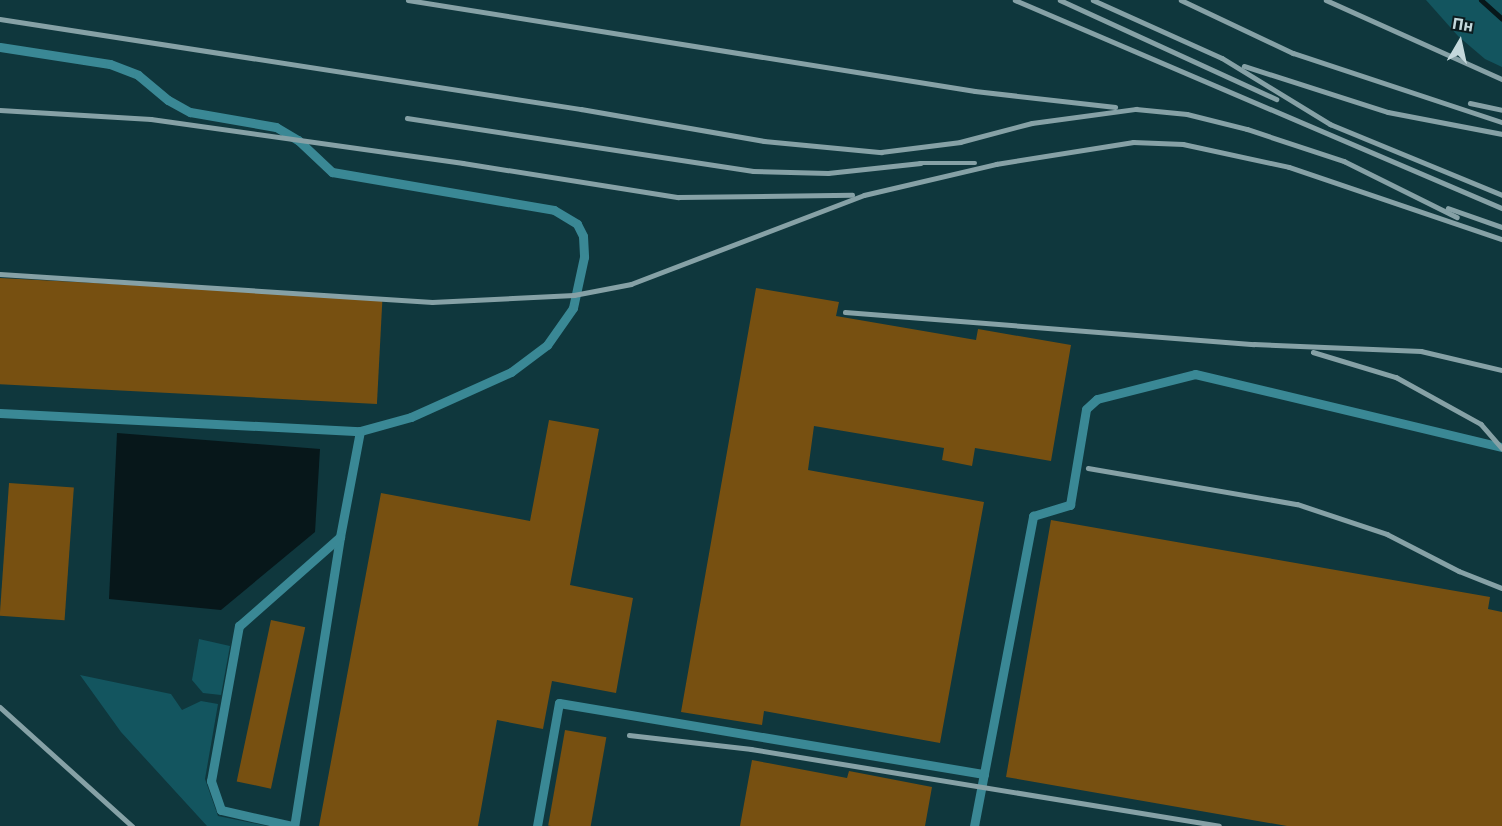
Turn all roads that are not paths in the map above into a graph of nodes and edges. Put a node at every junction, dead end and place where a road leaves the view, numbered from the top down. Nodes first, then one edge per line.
1 (0, 47) edge
2 (0, 413) edge
3 (360, 431) junction
4 (1502, 447) edge
5 (340, 537) junction
6 (984, 774) junction
7 (293, 826) edge
8 (537, 826) edge
9 (974, 826) edge

1 - 3 lane
2 - 3 lane
3 - 5 lane
4 - 6 lane
5 - 7 lane
5 - 7 lane
6 - 8 lane
6 - 9 lane

